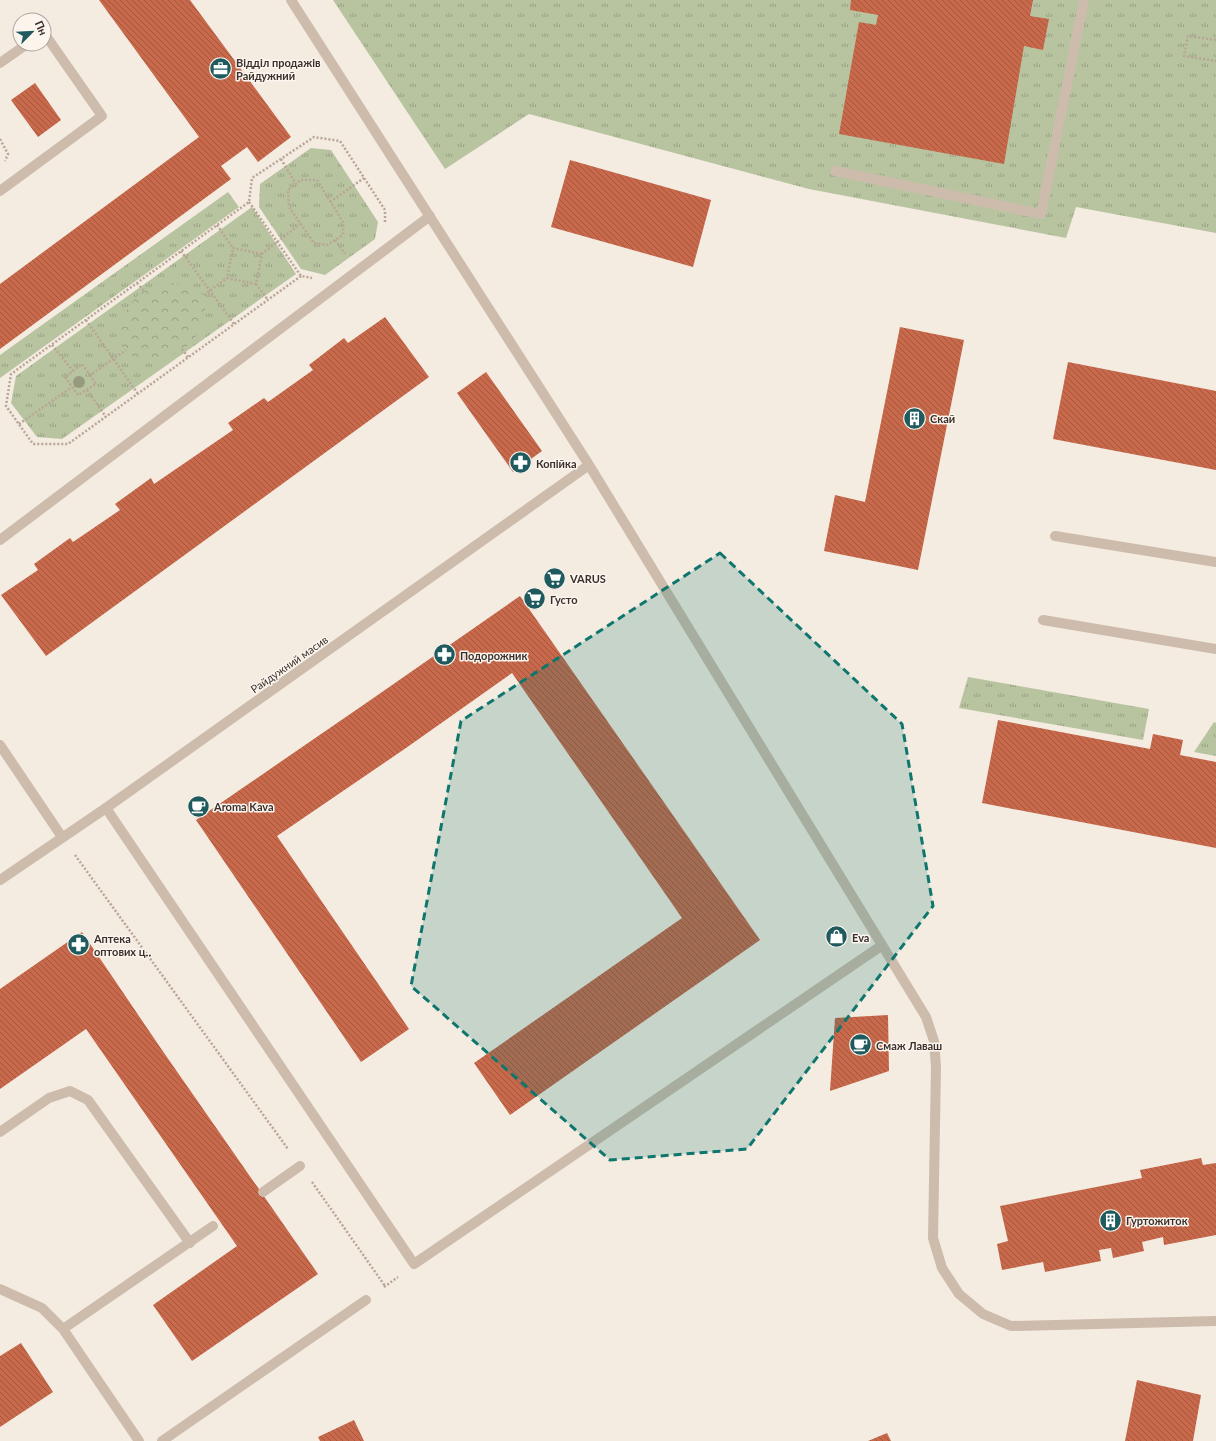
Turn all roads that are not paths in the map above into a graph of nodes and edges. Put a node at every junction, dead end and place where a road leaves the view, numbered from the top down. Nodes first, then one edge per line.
1 (291, 0) edge
2 (1084, 0) edge
3 (52, 44) edge
4 (16, 52) edge
5 (0, 63) edge
6 (835, 171) dead end
7 (0, 191) edge
8 (430, 216) junction
9 (590, 465) junction
10 (1054, 536) dead end
11 (0, 540) edge
12 (1216, 562) edge
13 (1043, 620) dead end
14 (1216, 649) edge
15 (0, 745) edge
16 (106, 808) junction
17 (62, 837) junction
18 (0, 880) edge
19 (881, 946) junction
20 (0, 1132) edge
21 (300, 1166) road end
22 (263, 1192) dead end
23 (213, 1226) dead end
24 (190, 1243) junction
25 (0, 1290) edge
26 (366, 1300) road end
27 (1216, 1320) edge
28 (63, 1329) junction
29 (138, 1441) edge
30 (162, 1441) edge

1 - 8 street
2 - 6 street
3 - 7 street
4 - 5 street
8 - 9 street
8 - 11 street
9 - 16 street, Райдужний масив
9 - 19 street
10 - 12 street
13 - 14 street
15 - 17 street
16 - 17 street, Райдужний масив
16 - 19 street
17 - 18 street, Райдужний масив
19 - 27 street
20 - 24 street
21 - 22 street
23 - 24 street
24 - 28 street
25 - 28 street
26 - 30 street
28 - 29 street

